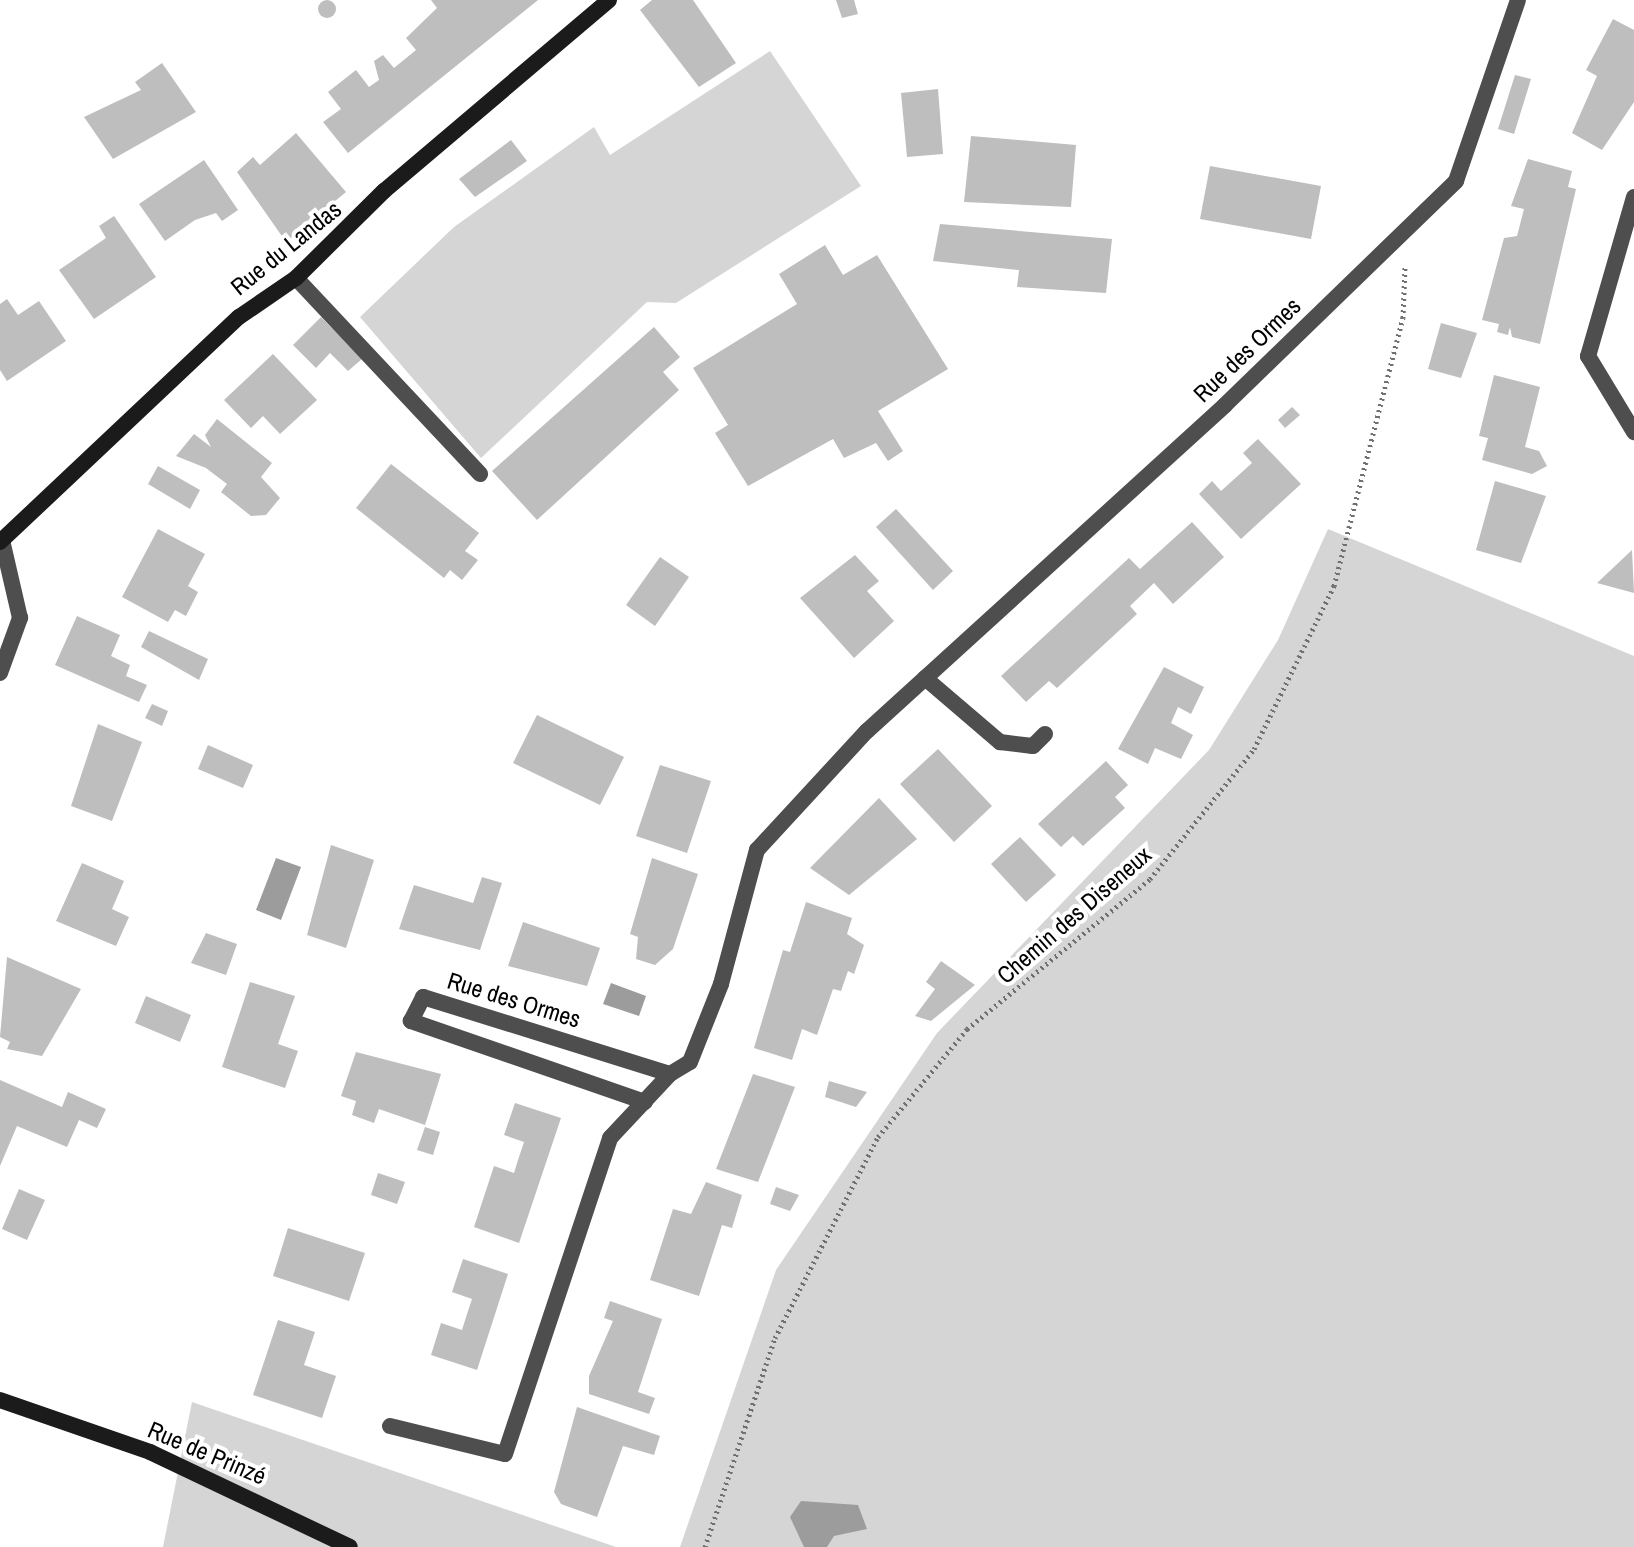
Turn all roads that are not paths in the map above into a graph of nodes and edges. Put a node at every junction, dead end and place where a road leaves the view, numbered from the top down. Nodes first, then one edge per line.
1 (609, 0) edge
2 (1518, 0) edge
3 (1634, 197) edge
4 (296, 278) junction
5 (1634, 432) edge
6 (480, 474) dead end
7 (1, 541) edge
8 (0, 673) edge
9 (925, 678) junction
10 (1045, 734) dead end
11 (670, 1074) junction
12 (645, 1102) junction
13 (0, 1400) edge
14 (0, 1410) edge
15 (39, 1417) junction
16 (390, 1426) dead end
17 (350, 1547) edge

1 - 4 street, Rue du Landas
2 - 9 street, Rue des Ormes
3 - 5 street
4 - 6 street
4 - 7 street, Rue du Landas
7 - 8 street
9 - 10 street
9 - 11 street, Rue des Ormes
11 - 12 street, Rue des Ormes
11 - 12 street, Rue des Ormes
12 - 16 street, Rue des Ormes
13 - 15 street, Rue de Prinzé
14 - 15 street, Rue de Prinzé
15 - 17 street, Rue de Prinzé

